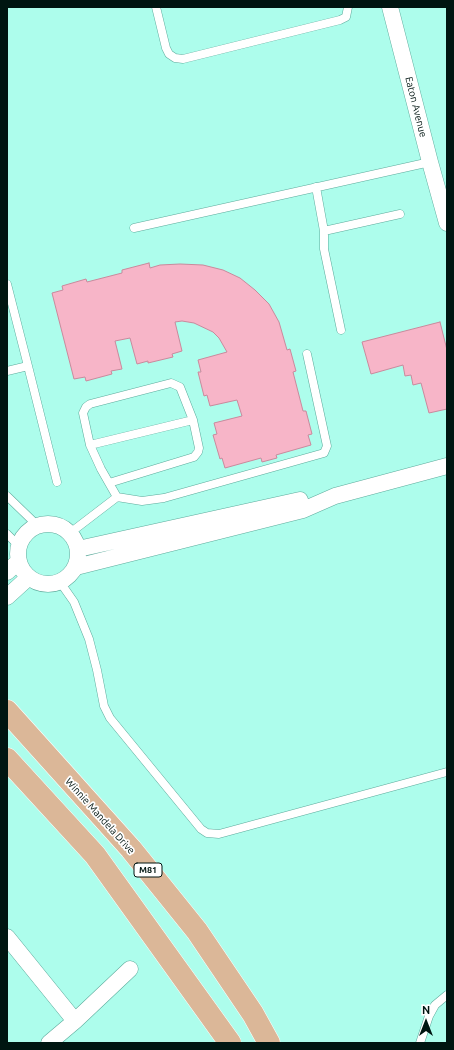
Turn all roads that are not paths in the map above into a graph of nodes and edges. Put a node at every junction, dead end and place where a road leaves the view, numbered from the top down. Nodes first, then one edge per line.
1 (156, 7) edge
2 (348, 7) edge
3 (390, 7) edge
4 (430, 162) junction
5 (316, 187) junction
6 (442, 207) junction
7 (400, 214) dead end
8 (447, 223) edge
9 (134, 228) dead end
10 (324, 231) junction
11 (447, 234) edge
12 (7, 284) edge
13 (341, 330) dead end
14 (307, 354) dead end
15 (28, 366) junction
16 (7, 371) edge
17 (193, 420) junction
18 (90, 445) junction
19 (447, 466) edge
20 (57, 482) dead end
21 (109, 483) junction
22 (7, 496) edge
23 (335, 496) junction
24 (117, 497) junction
25 (38, 526) junction
26 (70, 533) junction
27 (7, 534) edge
28 (78, 549) junction
29 (19, 554) junction
30 (76, 567) junction
31 (7, 572) edge
32 (29, 577) junction
33 (60, 582) junction
34 (7, 597) edge
35 (7, 711) edge
36 (7, 759) edge
37 (447, 772) edge
38 (7, 937) edge
39 (130, 969) dead end
40 (447, 995) edge
41 (75, 1021) junction
42 (48, 1043) edge
43 (230, 1043) edge
44 (270, 1043) edge
45 (420, 1043) edge

1 - 2 lane
3 - 4 street, Eaton Avenue
4 - 5 lane
4 - 6 street, Eaton Avenue
5 - 9 lane
5 - 10 lane
6 - 8 street, Eaton Avenue
6 - 11 street, Eaton Avenue
7 - 10 lane
10 - 13 lane
12 - 15 lane
14 - 24 lane
15 - 16 lane
15 - 20 lane
17 - 18 lane
17 - 18 lane
17 - 21 lane
18 - 21 lane
19 - 23 street
21 - 24 lane
22 - 25 lane
23 - 28 street
23 - 30 street
24 - 26 lane
25 - 26 street
25 - 29 street
26 - 28 street
27 - 29 lane
28 - 30 street
29 - 31 street
29 - 32 street
30 - 33 street
32 - 33 street
32 - 34 street
33 - 37 lane
35 - 44 main road, Winnie Mandela Drive / M81
36 - 43 main road
38 - 41 street
39 - 41 street
40 - 45 lane
41 - 42 street

